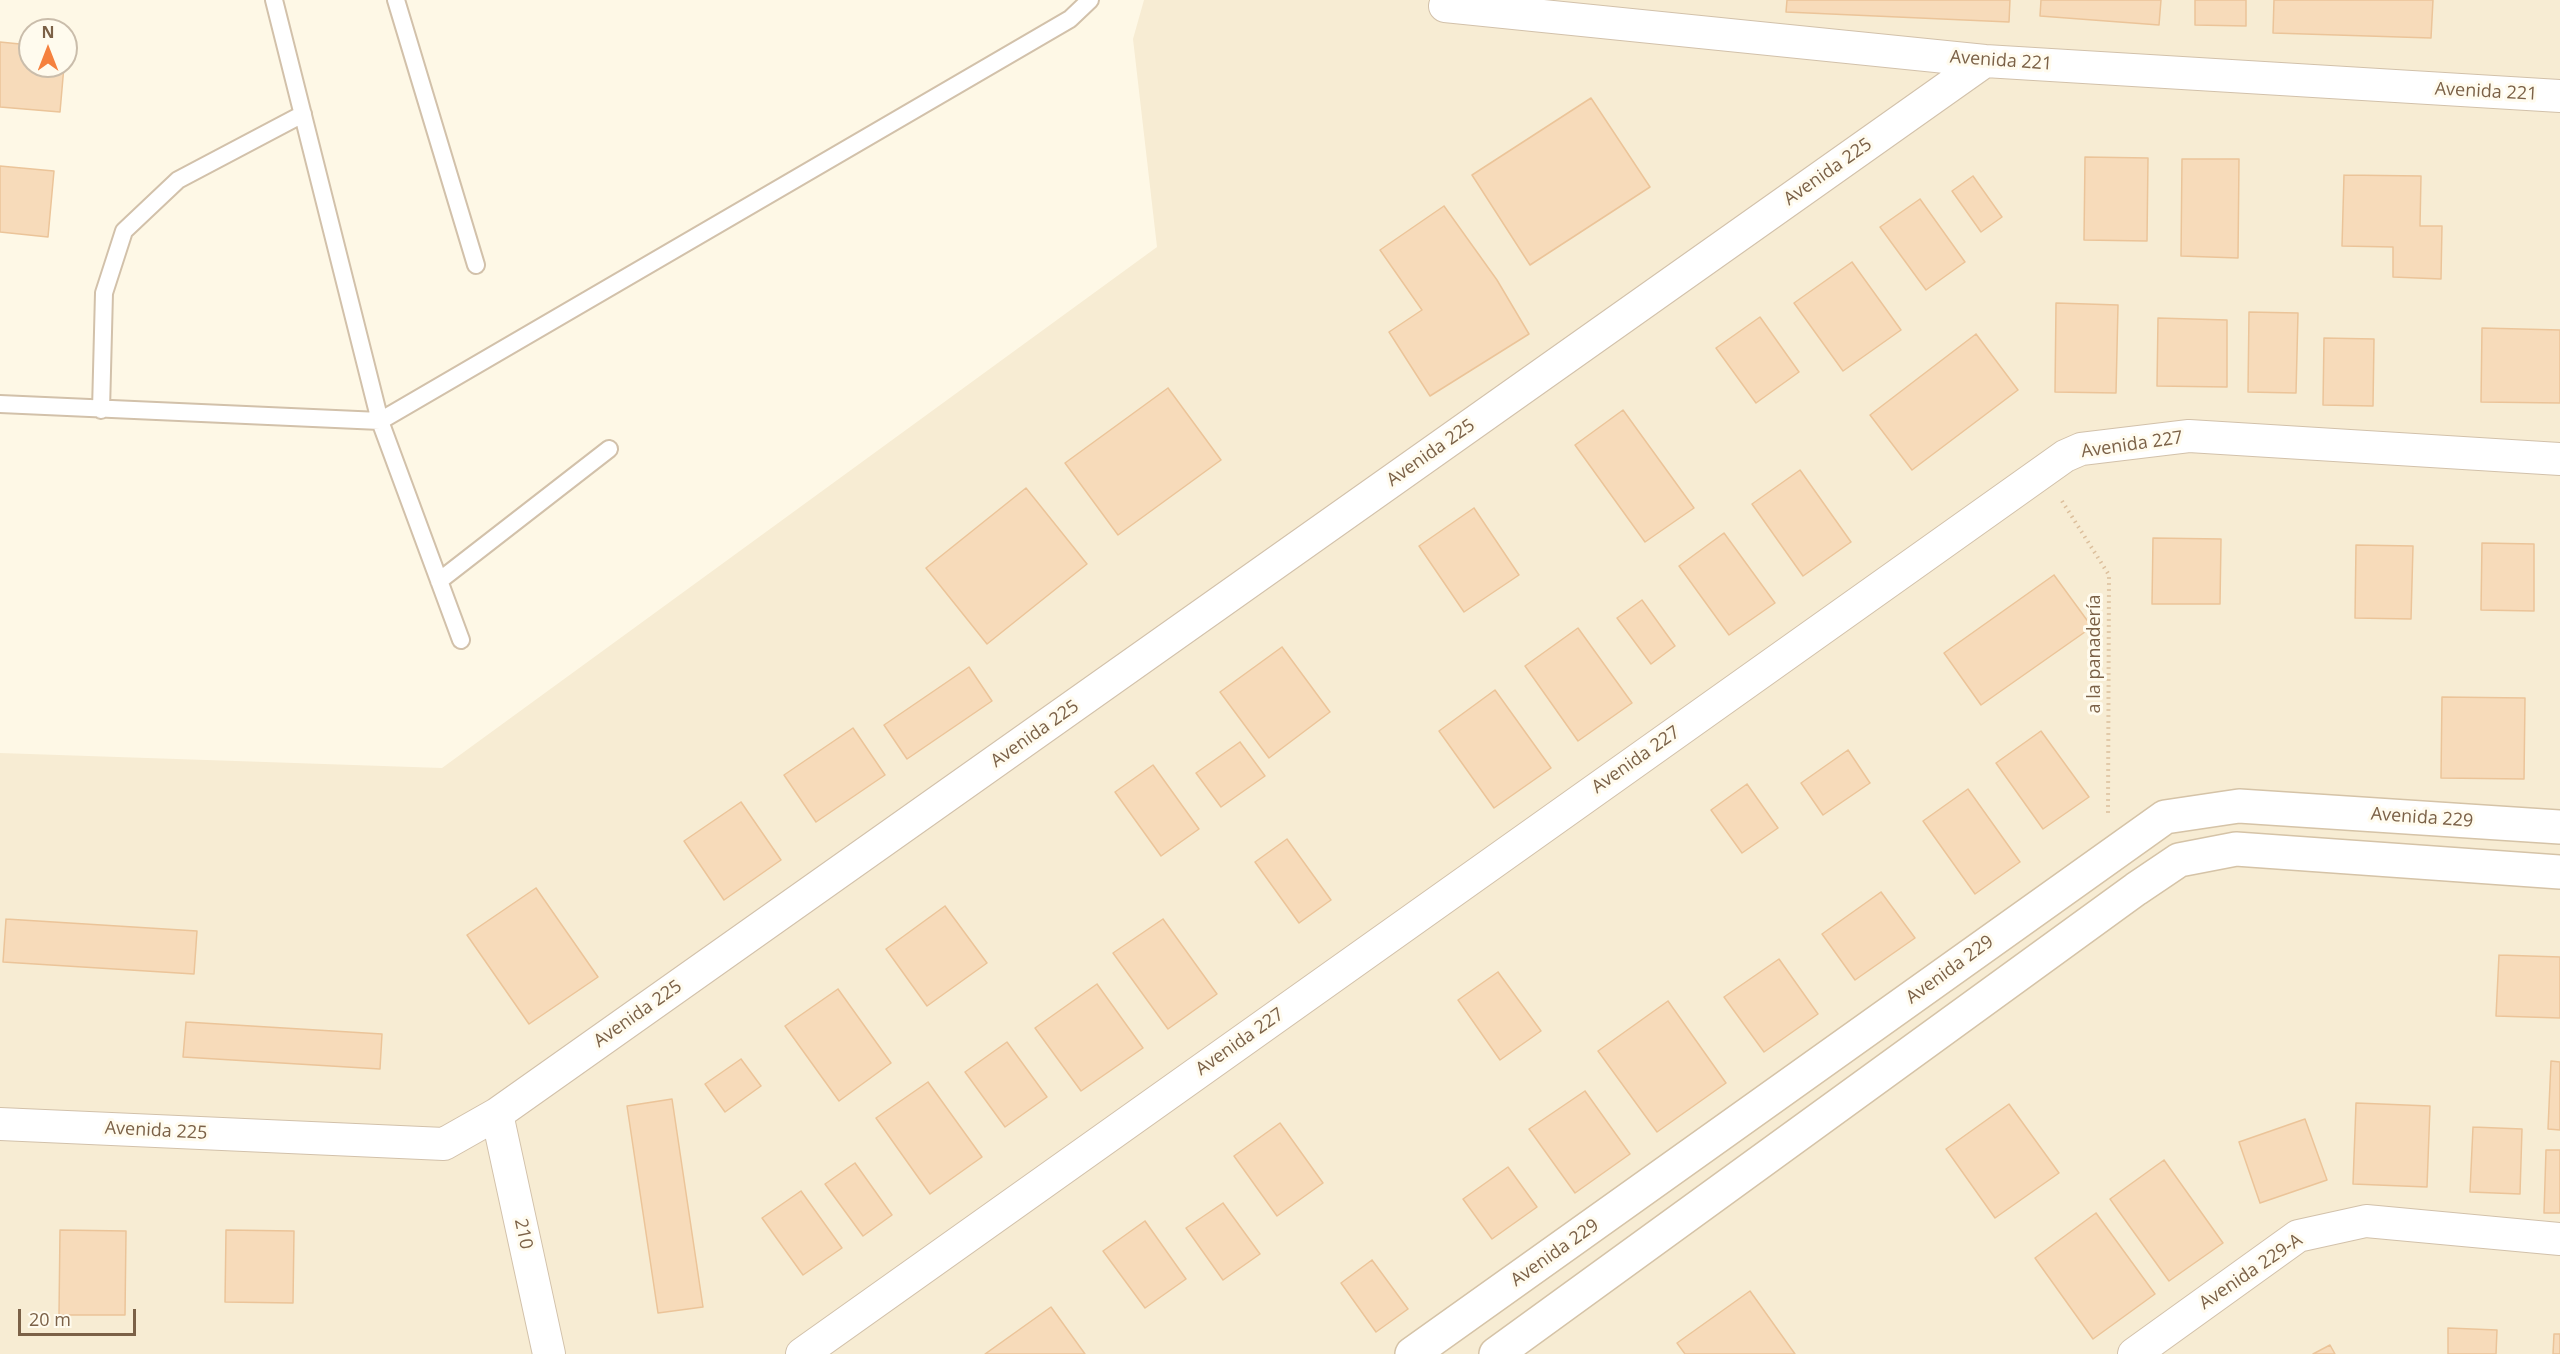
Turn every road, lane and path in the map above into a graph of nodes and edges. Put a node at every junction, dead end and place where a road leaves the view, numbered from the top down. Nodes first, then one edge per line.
1 (274, 0) edge
2 (396, 0) edge
3 (1090, 0) edge
4 (1444, 6) dead end
5 (1985, 61) junction
6 (2560, 96) edge
7 (303, 114) junction
8 (476, 266) dead end
9 (0, 404) edge
10 (101, 410) junction
11 (380, 421) junction
12 (609, 449) dead end
13 (2560, 459) edge
14 (2043, 471) junction
15 (439, 581) junction
16 (461, 640) dead end
17 (2560, 827) edge
18 (2108, 856) junction
19 (2560, 872) edge
20 (497, 1114) junction
21 (0, 1124) edge
22 (1706, 1145) junction
23 (1733, 1183) junction
24 (2560, 1239) edge
25 (549, 1354) edge
26 (802, 1354) edge
27 (1413, 1354) edge
28 (1496, 1354) edge
29 (2133, 1354) edge

1 - 7 lane
2 - 8 lane
3 - 11 lane
4 - 5 street, Avenida 221
5 - 6 street, Avenida 221
5 - 20 street, Avenida 225
7 - 10 lane
7 - 11 lane
9 - 10 lane
10 - 11 lane
11 - 15 lane
12 - 15 lane
13 - 14 street, Avenida 227
14 - 18 path, a la panadería
14 - 26 street, Avenida 227
15 - 16 lane
17 - 18 street, Avenida 229
18 - 22 street, Avenida 229
19 - 23 street
20 - 21 street, Avenida 225
20 - 25 street, 210
22 - 23 street
22 - 27 street, Avenida 229
23 - 28 street
24 - 29 street, Avenida 229-A

